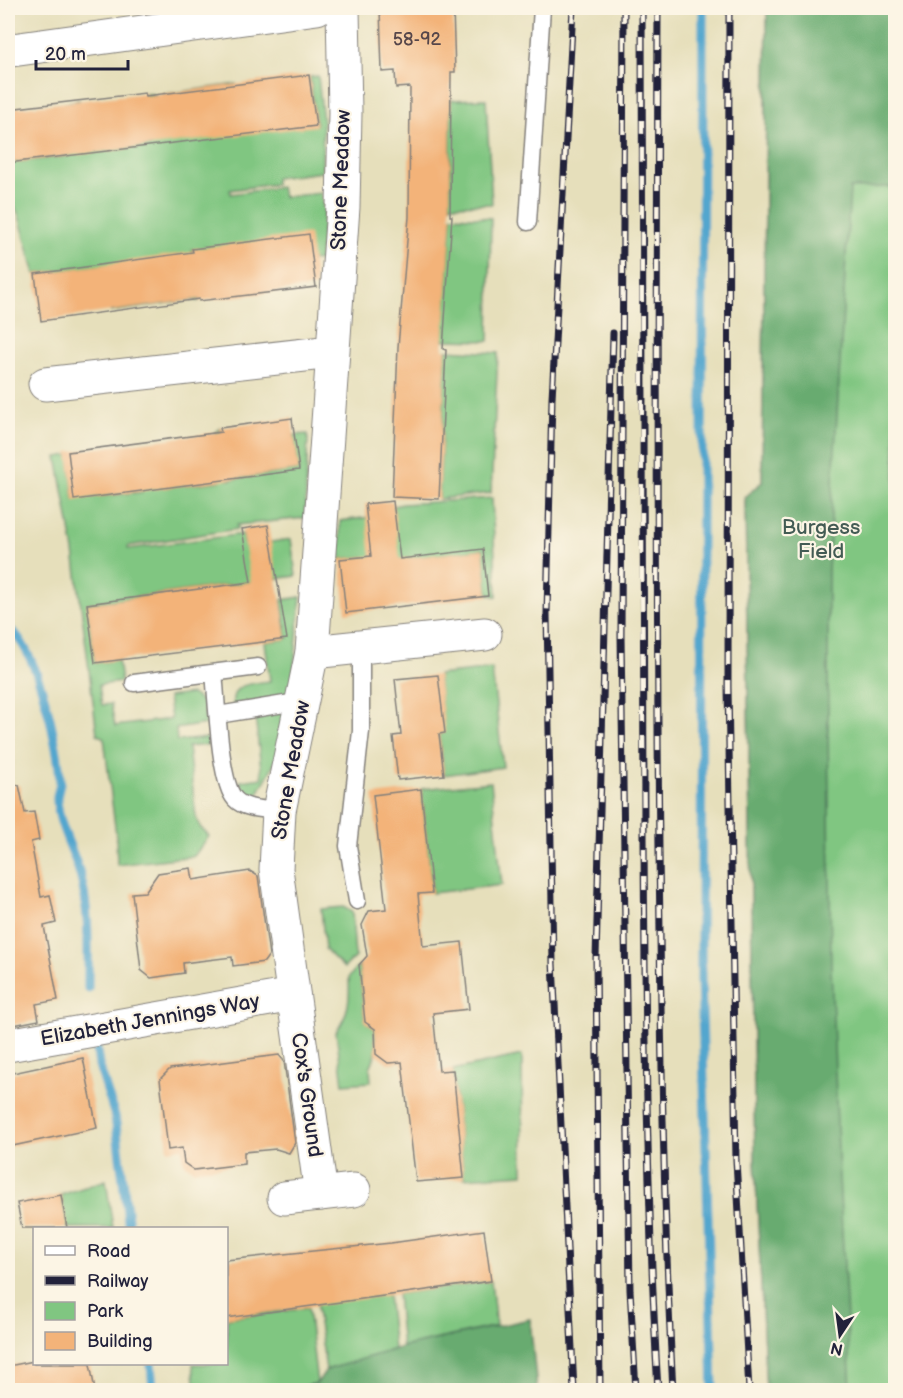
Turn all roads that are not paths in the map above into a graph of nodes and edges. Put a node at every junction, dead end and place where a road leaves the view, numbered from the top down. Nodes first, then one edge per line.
1 (317, 8) edge
2 (343, 8) edge
3 (542, 8) edge
4 (12, 50) dead end
5 (528, 222) dead end
6 (332, 352) junction
7 (45, 384) dead end
8 (485, 634) dead end
9 (361, 649) junction
10 (312, 652) junction
11 (258, 667) dead end
12 (214, 673) junction
13 (134, 683) dead end
14 (303, 701) junction
15 (218, 715) junction
16 (279, 811) junction
17 (357, 901) dead end
18 (293, 995) junction
19 (8, 1045) edge
20 (354, 1190) dead end
21 (321, 1194) junction
22 (284, 1198) dead end

1 - 4 street
2 - 6 street, Stone Meadow
3 - 5 lane
6 - 7 street
6 - 10 street, Stone Meadow
8 - 9 street
9 - 10 street
9 - 17 lane
10 - 14 street, Stone Meadow
11 - 12 lane
12 - 13 lane
12 - 15 lane
14 - 15 lane
14 - 16 street, Stone Meadow
15 - 16 lane
16 - 18 street, Stone Meadow
18 - 19 street, Elizabeth Jennings Way
18 - 21 street, Cox's Ground
20 - 21 street
21 - 22 street

